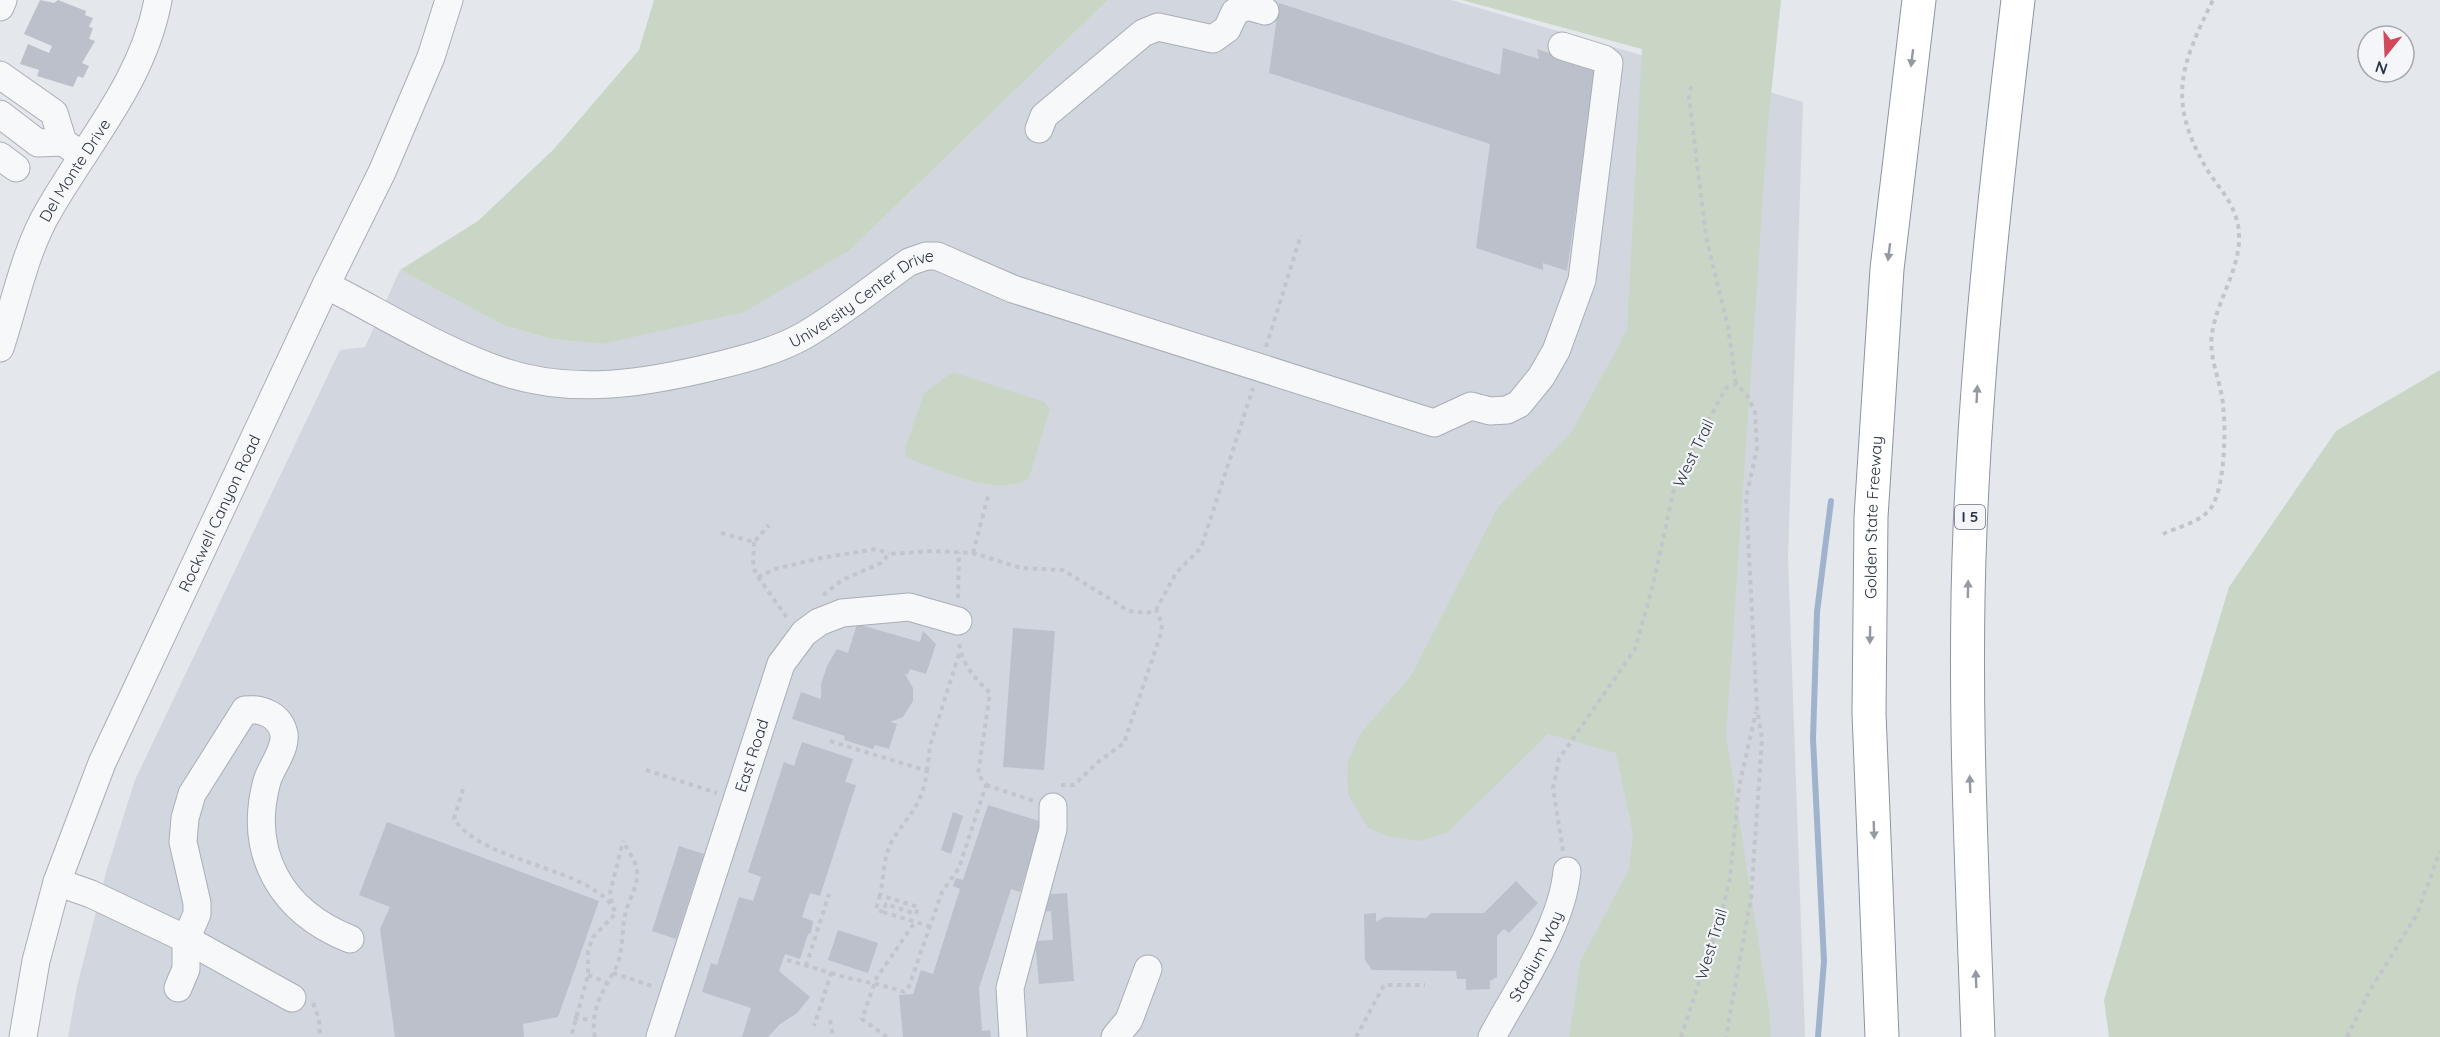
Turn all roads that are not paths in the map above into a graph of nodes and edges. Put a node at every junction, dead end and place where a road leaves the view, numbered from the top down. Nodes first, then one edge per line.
1 (3, 0) edge
2 (158, 0) edge
3 (449, 0) edge
4 (1919, 0) edge
5 (2018, 0) edge
6 (0, 7) edge
7 (1265, 11) dead end
8 (1562, 46) dead end
9 (0, 75) edge
10 (0, 114) edge
11 (1039, 129) dead end
12 (73, 149) junction
13 (326, 285) junction
14 (0, 348) edge
15 (958, 621) road end
16 (1053, 807) road end
17 (1567, 871) road end
18 (57, 882) junction
19 (186, 939) junction
20 (350, 939) dead end
21 (1148, 969) dead end
22 (178, 988) dead end
23 (301, 998) road end
24 (23, 1037) edge
25 (660, 1037) edge
26 (1013, 1037) edge
27 (1115, 1037) edge
28 (1491, 1037) edge
29 (1882, 1037) edge
30 (1978, 1037) edge

1 - 6 street
2 - 12 street, Del Monte Drive
3 - 13 street, Rockwell Canyon Road
4 -> 29 highway, Golden State Freeway
30 -> 5 highway, I 5
7 - 11 street
8 - 13 street, University Center Drive
9 - 12 street
10 - 12 street
12 - 14 street, Del Monte Drive
13 - 18 street, Rockwell Canyon Road
15 - 25 street, East Road
16 - 26 street
17 - 28 street, Stadium Way
18 - 19 street
18 - 24 street, Rockwell Canyon Road
19 - 20 street
19 - 22 street
19 - 23 street
21 - 27 street

